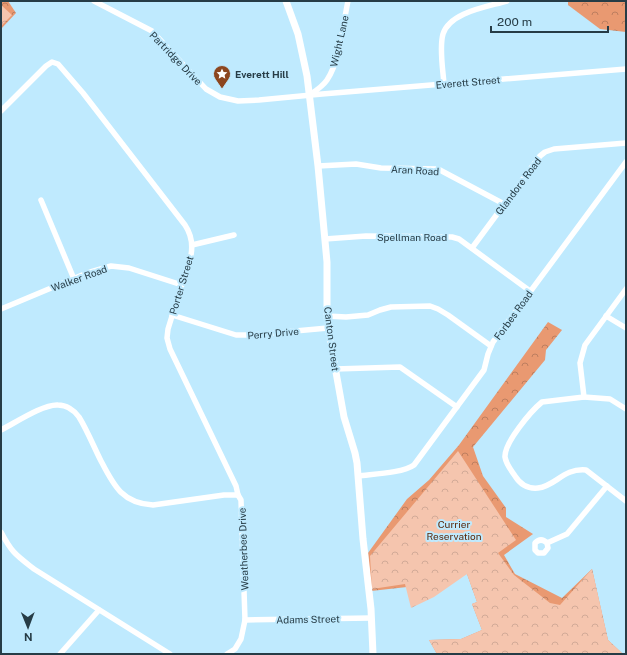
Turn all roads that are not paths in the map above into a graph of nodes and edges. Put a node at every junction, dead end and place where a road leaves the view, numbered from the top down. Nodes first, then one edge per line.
1 (94, 1) edge
2 (286, 1) edge
3 (348, 1) edge
4 (507, 1) edge
5 (626, 69) edge
6 (444, 84) junction
7 (309, 95) junction
8 (1, 111) edge
9 (626, 143) edge
10 (626, 162) edge
11 (318, 166) junction
12 (40, 200) dead end
13 (504, 204) junction
14 (234, 235) dead end
15 (325, 239) junction
16 (192, 245) junction
17 (472, 248) junction
18 (74, 279) junction
19 (182, 285) junction
20 (626, 289) edge
21 (530, 291) junction
22 (1, 308) edge
23 (172, 315) junction
24 (327, 316) junction
25 (606, 316) junction
26 (328, 328) junction
27 (626, 328) edge
28 (491, 346) junction
29 (335, 369) junction
30 (584, 397) junction
31 (458, 407) junction
32 (626, 409) edge
33 (1, 430) edge
34 (358, 476) junction
35 (607, 486) junction
36 (238, 495) junction
37 (626, 501) edge
38 (1, 532) edge
39 (547, 543) dead end
40 (99, 610) junction
41 (371, 618) junction
42 (245, 620) junction
43 (60, 654) edge
44 (170, 654) edge
45 (227, 654) edge
46 (373, 654) edge

1 - 7 street, Partridge Drive
2 - 7 main road, Canton Street
3 - 7 street, Wight Lane
4 - 6 street
5 - 6 street, Everett Street
6 - 7 street, Everett Street
7 - 11 main road, Canton Street
8 - 16 street, Porter Street
9 - 13 street, Glandore Road
10 - 21 street, Forbes Road
11 - 13 street, Aran Road
11 - 15 main road, Canton Street
12 - 18 street
13 - 17 street, Glandore Road
14 - 16 street
15 - 17 street, Spellman Road
15 - 24 main road, Canton Street
16 - 19 street, Porter Street
17 - 21 street, Spellman Road
18 - 19 street, Walker Road
18 - 22 street, Walker Road
19 - 23 street, Porter Street
20 - 25 street
21 - 28 street, Forbes Road
23 - 26 street, Perry Drive
23 - 36 street, Porter Street
24 - 26 main road, Canton Street
24 - 28 street
25 - 27 street
25 - 30 street
26 - 29 main road, Canton Street
28 - 31 street, Forbes Road
29 - 31 street
29 - 34 main road, Canton Street
30 - 32 street
30 - 35 street
31 - 34 street, Forbes Road
33 - 36 street, Weatherbee Drive
34 - 41 main road, Canton Street
35 - 37 street
35 - 39 street
36 - 42 street, Weatherbee Drive
38 - 40 street
40 - 43 street
40 - 44 street
41 - 42 street, Adams Street
41 - 46 main road, Canton Street
42 - 45 street, Weatherbee Drive

